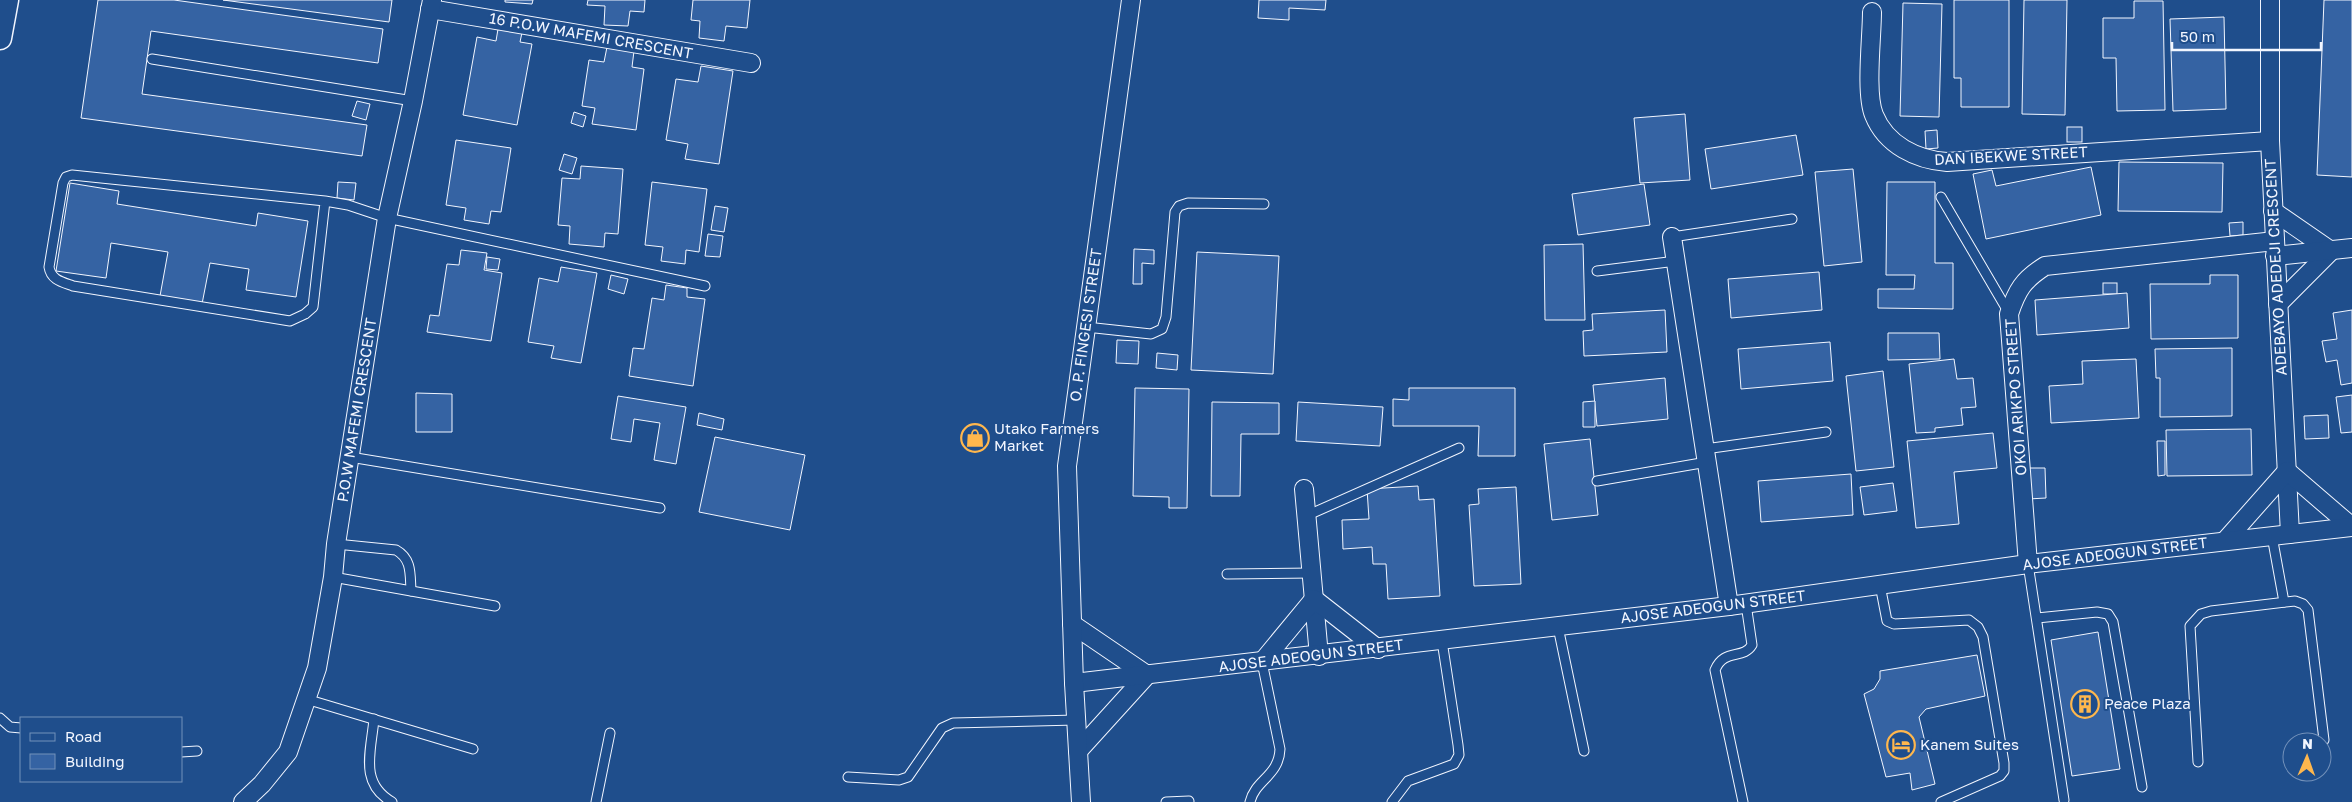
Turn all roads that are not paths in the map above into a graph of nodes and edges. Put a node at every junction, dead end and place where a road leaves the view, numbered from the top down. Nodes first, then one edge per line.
1 (7, 0) edge
2 (1131, 0) edge
3 (2270, 0) edge
4 (431, 4) edge
5 (1872, 12) dead end
6 (0, 38) edge
7 (152, 59) dead end
8 (751, 63) dead end
9 (413, 101) junction
10 (2270, 142) junction
11 (1941, 197) dead end
12 (325, 201) junction
13 (1264, 204) dead end
14 (2273, 211) junction
15 (387, 218) junction
16 (1792, 218) dead end
17 (1672, 238) joint
18 (2352, 248) edge
19 (2275, 249) junction
20 (2331, 250) junction
21 (1676, 261) junction
22 (1598, 272) dead end
23 (705, 286) dead end
24 (2278, 304) junction
25 (2009, 314) junction
26 (1086, 327) junction
27 (1826, 432) dead end
28 (1459, 448) dead end
29 (1706, 455) junction
30 (350, 457) junction
31 (2287, 471) junction
32 (1597, 481) dead end
33 (1304, 489) dead end
34 (660, 508) dead end
35 (1306, 516) junction
36 (2352, 527) edge
37 (2290, 534) junction
38 (2272, 536) junction
39 (2225, 541) junction
40 (336, 544) junction
41 (2028, 564) junction
42 (1312, 573) junction
43 (1227, 574) dead end
44 (333, 577) junction
45 (1880, 585) junction
46 (411, 591) junction
47 (1314, 599) junction
48 (2284, 602) junction
49 (1738, 605) junction
50 (495, 606) dead end
51 (2037, 618) junction
52 (1072, 624) junction
53 (1558, 627) junction
54 (1442, 641) junction
55 (1378, 649) junction
56 (1319, 656) junction
57 (1262, 662) junction
58 (1146, 675) junction
59 (1074, 683) junction
60 (306, 699) junction
61 (0, 718) edge
62 (374, 719) junction
63 (1076, 720) junction
64 (20, 728) edge
65 (2323, 732) edge
66 (610, 733) dead end
67 (474, 749) dead end
68 (197, 751) dead end
69 (1078, 751) junction
70 (1584, 751) dead end
71 (182, 752) edge
72 (2198, 762) dead end
73 (848, 776) dead end
74 (2142, 787) dead end
75 (2064, 800) dead end
76 (1189, 801) edge
77 (243, 802) edge
78 (392, 802) edge
79 (596, 802) edge
80 (1082, 802) edge
81 (1166, 802) edge
82 (1250, 802) edge
83 (1392, 802) edge
84 (1743, 802) edge
85 (1941, 802) edge

1 - 6 street
2 - 26 street, O. P. FINGESI STREET
3 - 10 street, ADEBAYO ADEDEJI CRESCENT
4 - 8 street, 16 P.O.W MAFEMI CRESCENT
4 - 9 street, P.O.W MAFEMI CRESCENT
5 - 10 street, DAN IBEKWE STREET
7 - 9 lane
9 - 15 street, P.O.W MAFEMI CRESCENT
10 - 14 street, ADEBAYO ADEDEJI CRESCENT
11 - 25 lane
12 - 12 lane
12 - 15 lane
13 - 26 lane
14 - 19 street, ADEBAYO ADEDEJI CRESCENT
14 - 20 street
15 - 23 lane
15 - 30 street, P.O.W MAFEMI CRESCENT
16 - 17 lane
17 - 21 street
18 - 20 street, OKOI ARIKPO STREET
19 - 20 street, OKOI ARIKPO STREET
19 - 24 street, ADEBAYO ADEDEJI CRESCENT
19 - 25 street, OKOI ARIKPO STREET
20 - 24 street
21 - 22 lane
21 - 29 street
24 - 31 street, ADEBAYO ADEDEJI CRESCENT
25 - 41 street, OKOI ARIKPO STREET
26 - 52 street, O. P. FINGESI STREET
27 - 29 lane
28 - 35 lane
29 - 32 lane
29 - 49 street
30 - 34 lane
30 - 40 street, P.O.W MAFEMI CRESCENT
31 - 36 street
31 - 37 street, ADEBAYO ADEDEJI CRESCENT
31 - 39 street
33 - 35 street
35 - 42 street
36 - 37 street, AJOSE ADEOGUN STREET
37 - 38 street, AJOSE ADEOGUN STREET
38 - 39 street, AJOSE ADEOGUN STREET
38 - 48 lane
39 - 41 street, AJOSE ADEOGUN STREET
40 - 44 street, P.O.W MAFEMI CRESCENT
40 - 46 lane
41 - 45 street, AJOSE ADEOGUN STREET
41 - 51 lane
42 - 43 lane
42 - 47 street
44 - 46 lane
44 - 60 street, P.O.W MAFEMI CRESCENT
45 - 49 street, AJOSE ADEOGUN STREET
45 - 85 lane
46 - 50 lane
47 - 55 street
47 - 56 street
47 - 57 street
48 - 65 lane
48 - 72 lane
49 - 53 street, AJOSE ADEOGUN STREET
49 - 84 lane
51 - 74 lane
51 - 75 lane
52 - 58 street
52 - 59 street, O. P. FINGESI STREET
53 - 54 street, AJOSE ADEOGUN STREET
53 - 70 lane
54 - 55 street, AJOSE ADEOGUN STREET
54 - 83 lane
55 - 56 street, AJOSE ADEOGUN STREET
56 - 57 street, AJOSE ADEOGUN STREET
57 - 58 street, AJOSE ADEOGUN STREET
57 - 82 lane
58 - 59 street, AJOSE ADEOGUN STREET
58 - 69 street
59 - 63 street, O. P. FINGESI STREET
60 - 62 lane
60 - 77 street, P.O.W MAFEMI CRESCENT
61 - 64 lane
62 - 67 lane
62 - 78 lane
63 - 69 street, O. P. FINGESI STREET
63 - 73 lane
66 - 79 lane
68 - 71 lane
69 - 80 street, O. P. FINGESI STREET
76 - 81 lane

